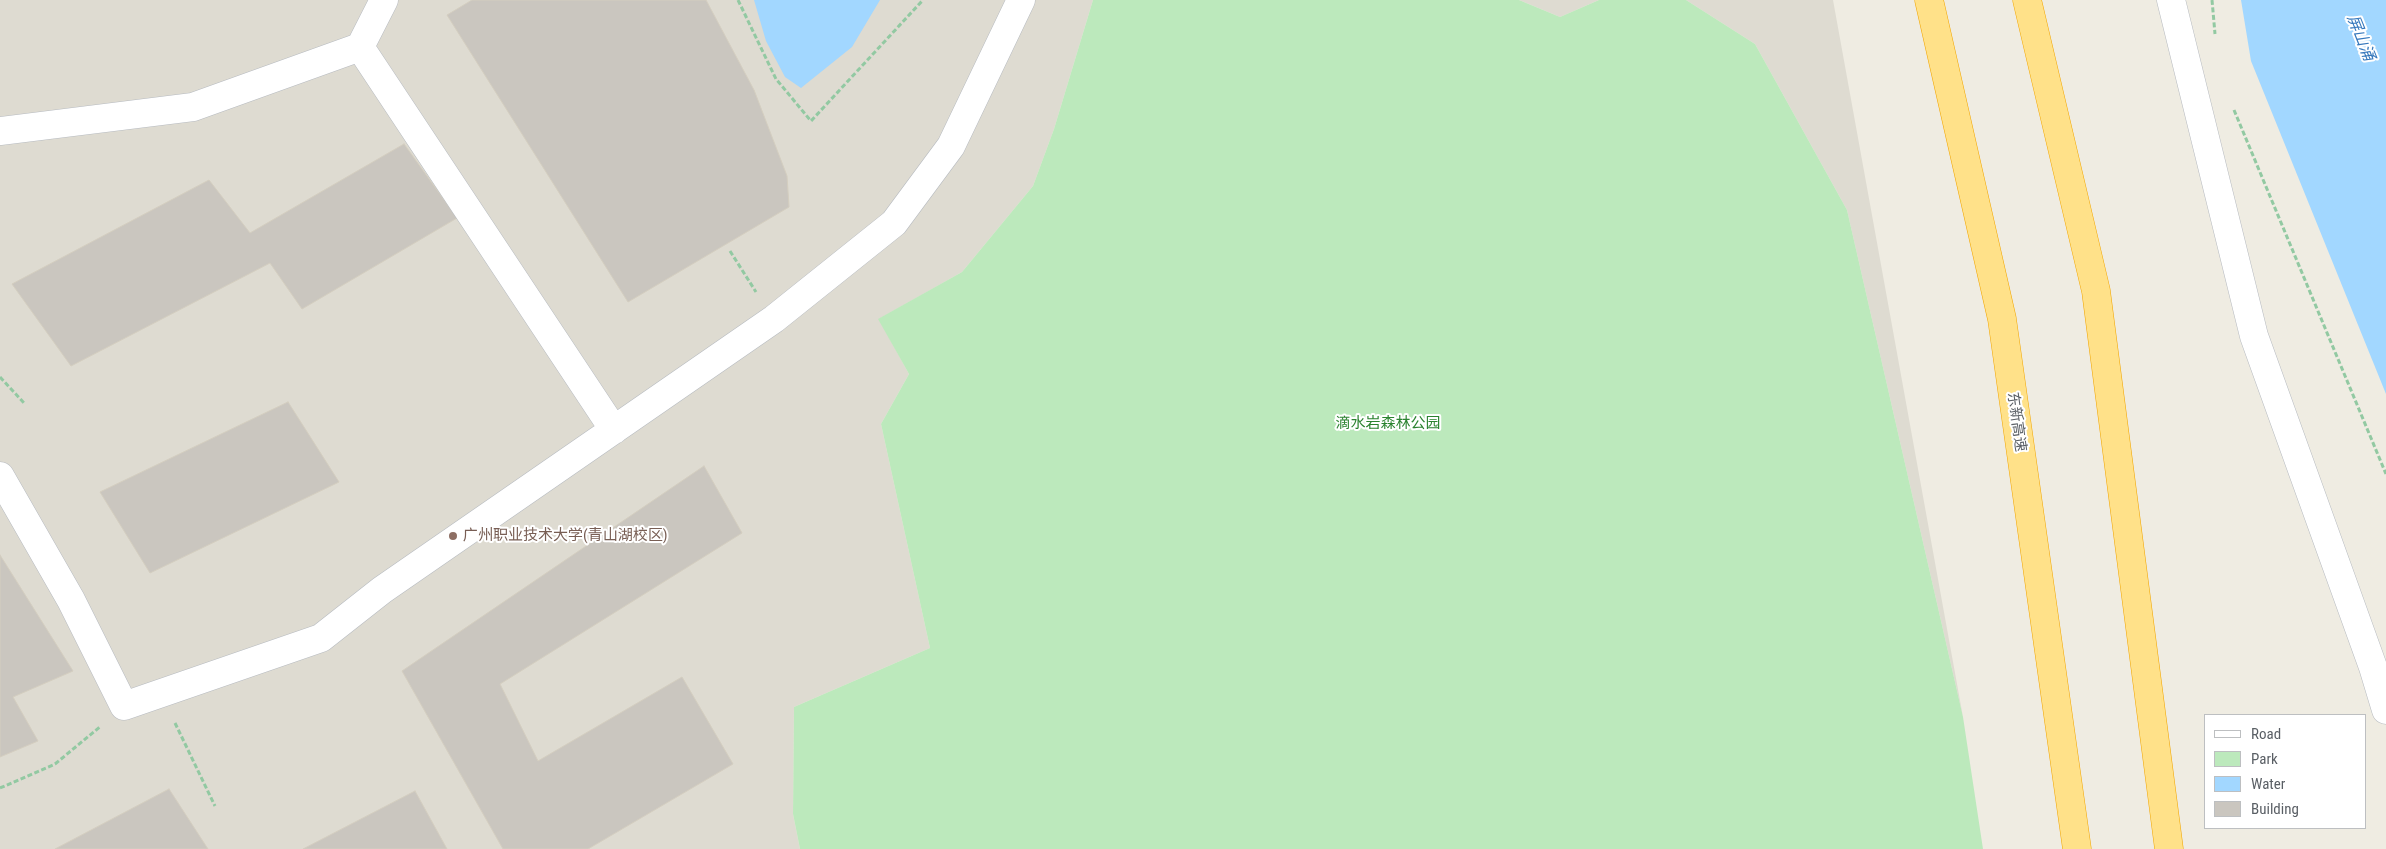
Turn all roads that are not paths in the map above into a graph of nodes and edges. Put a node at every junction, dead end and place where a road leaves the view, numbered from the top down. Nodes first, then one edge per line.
1 (384, 0) edge
2 (1021, 0) edge
3 (1929, 0) edge
4 (2027, 0) edge
5 (2171, 0) edge
6 (360, 47) junction
7 (0, 131) edge
8 (614, 430) junction
9 (0, 476) edge
10 (2386, 710) edge
11 (2077, 849) edge
12 (2169, 849) edge

1 - 6 street
2 - 8 street
3 - 11 highway, 东新高速
4 - 12 highway
5 - 10 street
6 - 7 street
6 - 8 street
8 - 9 street

